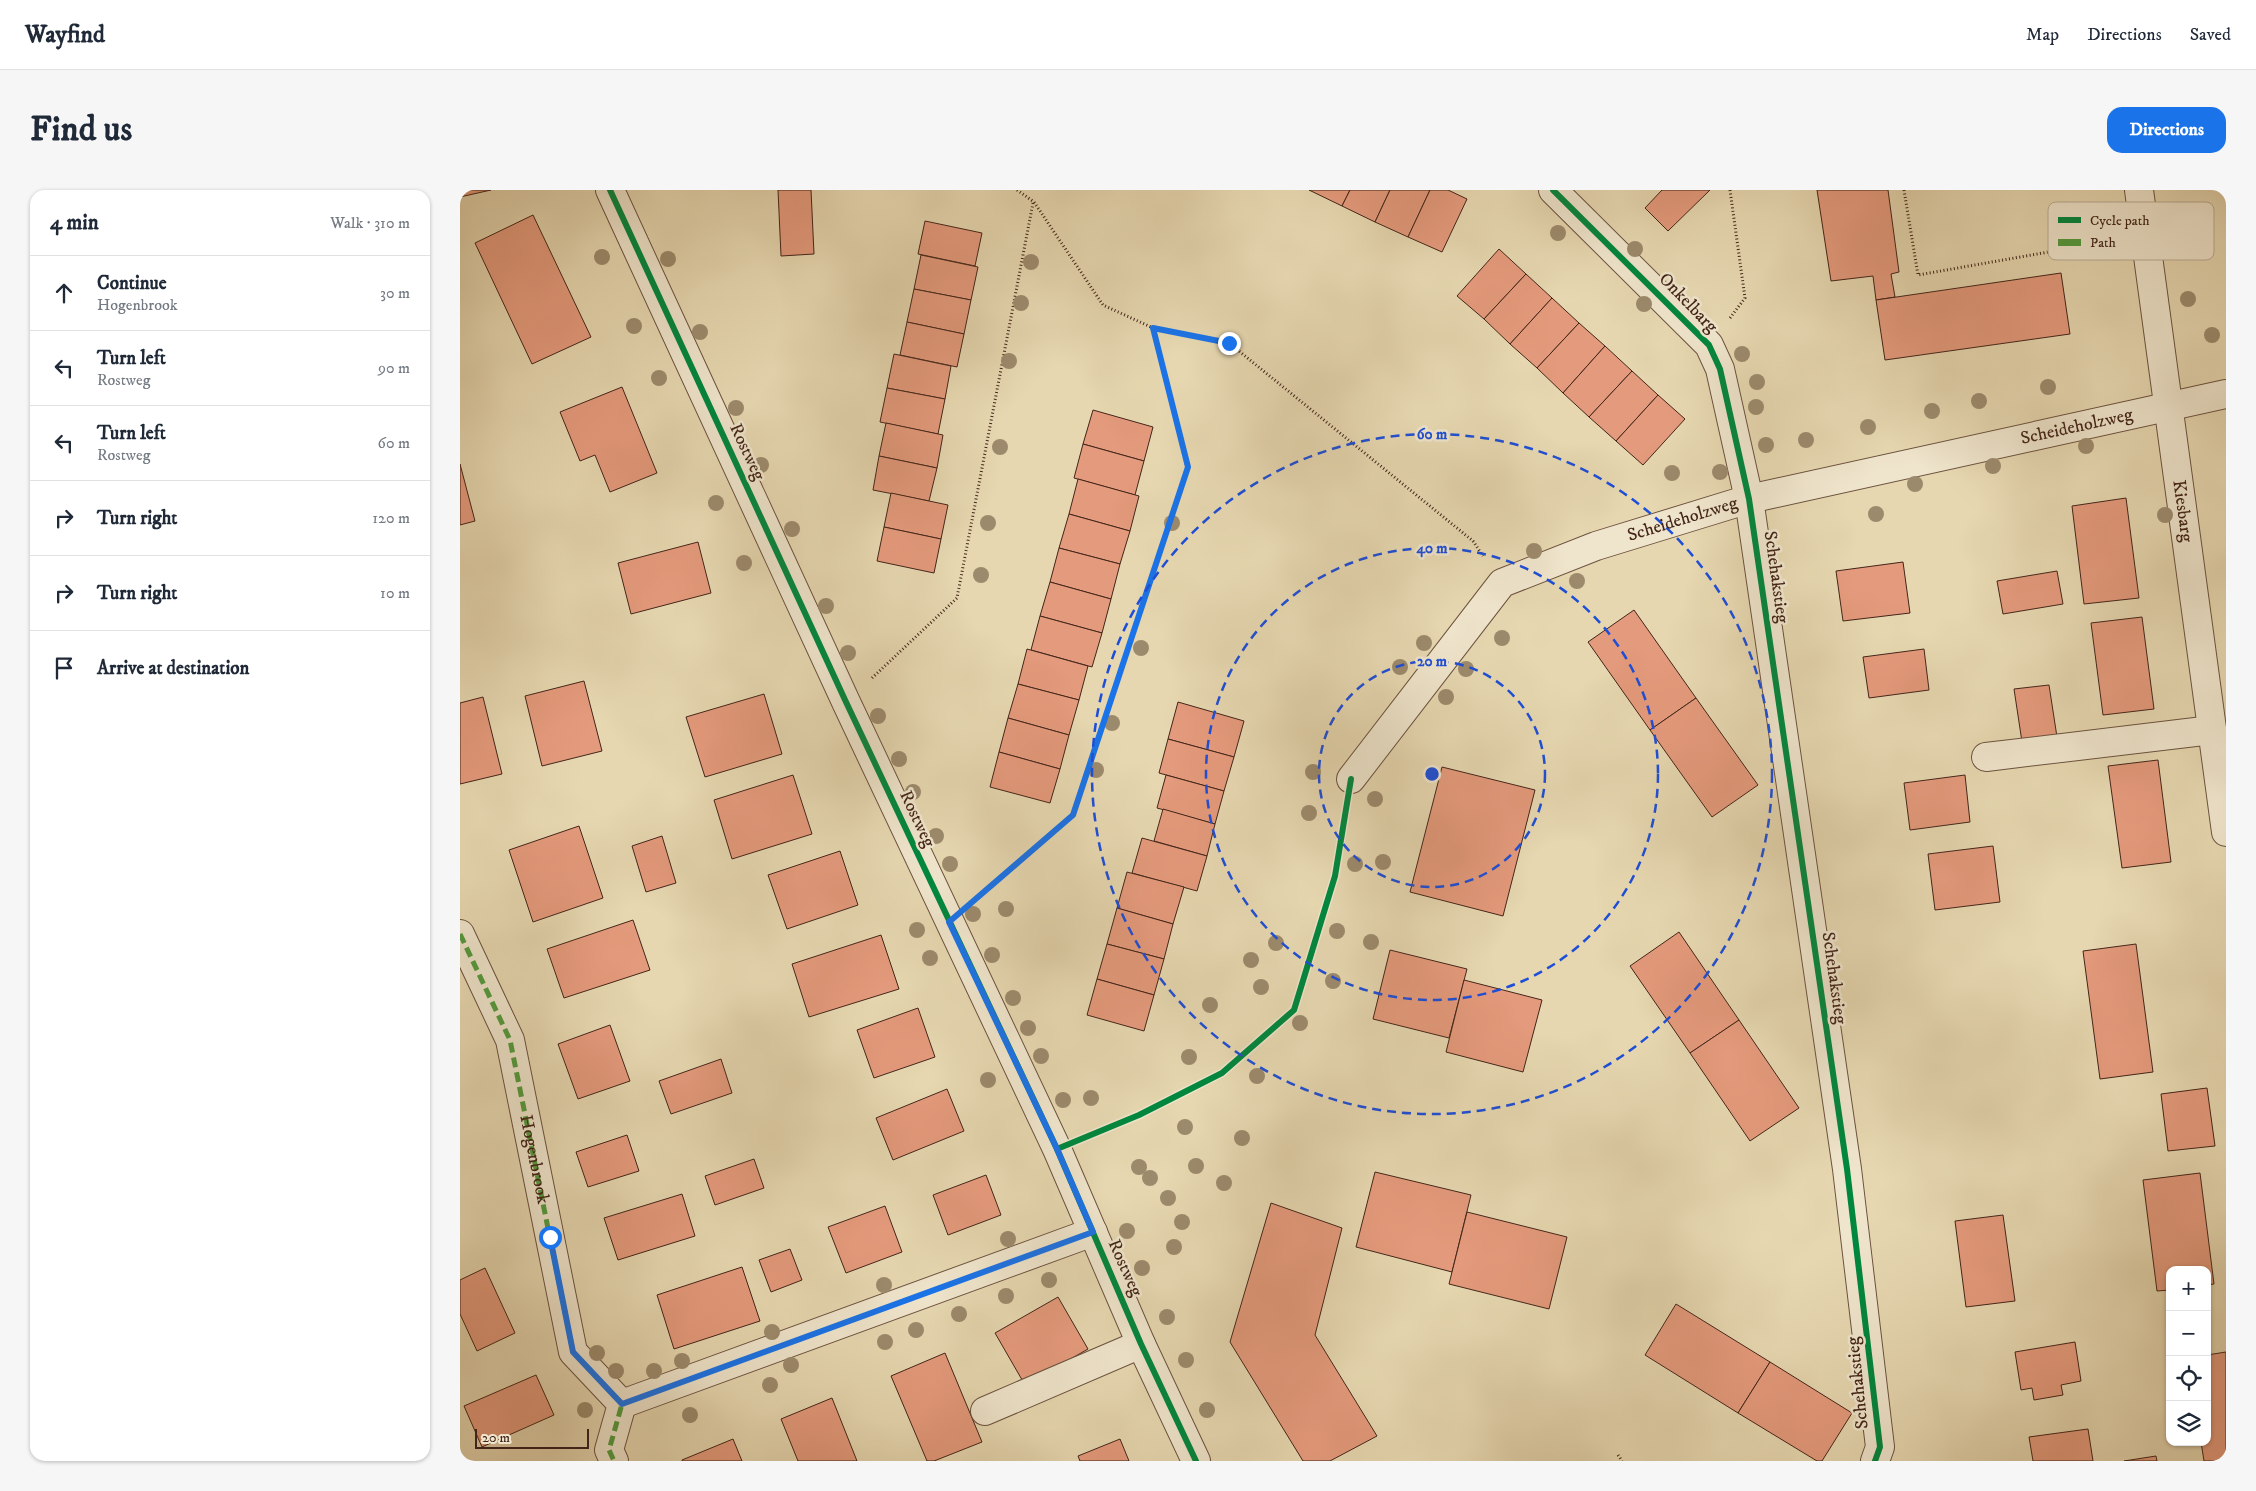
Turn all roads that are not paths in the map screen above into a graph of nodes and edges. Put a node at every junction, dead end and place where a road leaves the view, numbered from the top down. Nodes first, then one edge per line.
1 (610, 190) edge
2 (1553, 190) edge
3 (2148, 260) edge
4 (2226, 394) edge
5 (2168, 406) junction
6 (1749, 499) junction
7 (2212, 730) junction
8 (1986, 757) dead end
9 (1351, 779) dead end
10 (2226, 832) edge
11 (460, 934) edge
12 (1093, 1232) junction
13 (1141, 1344) junction
14 (622, 1404) junction
15 (985, 1411) dead end
16 (614, 1461) edge
17 (1196, 1461) edge
18 (1875, 1461) edge

1 - 12 street, Rostweg
2 - 6 street, Onkelbarg
3 - 5 street, Kiesbarg
4 - 5 street, Scheideholzweg
5 - 6 street, Scheideholzweg
5 - 7 street, Kiesbarg
6 - 9 street, Scheideholzweg
6 - 18 street, Schehakstieg
7 - 8 street
7 - 10 street, Kiesbarg
11 - 14 street, Hogenbrook
12 - 13 street, Rostweg
12 - 14 street, Rostweg
13 - 15 street
13 - 17 street, Rostweg
14 - 16 street

